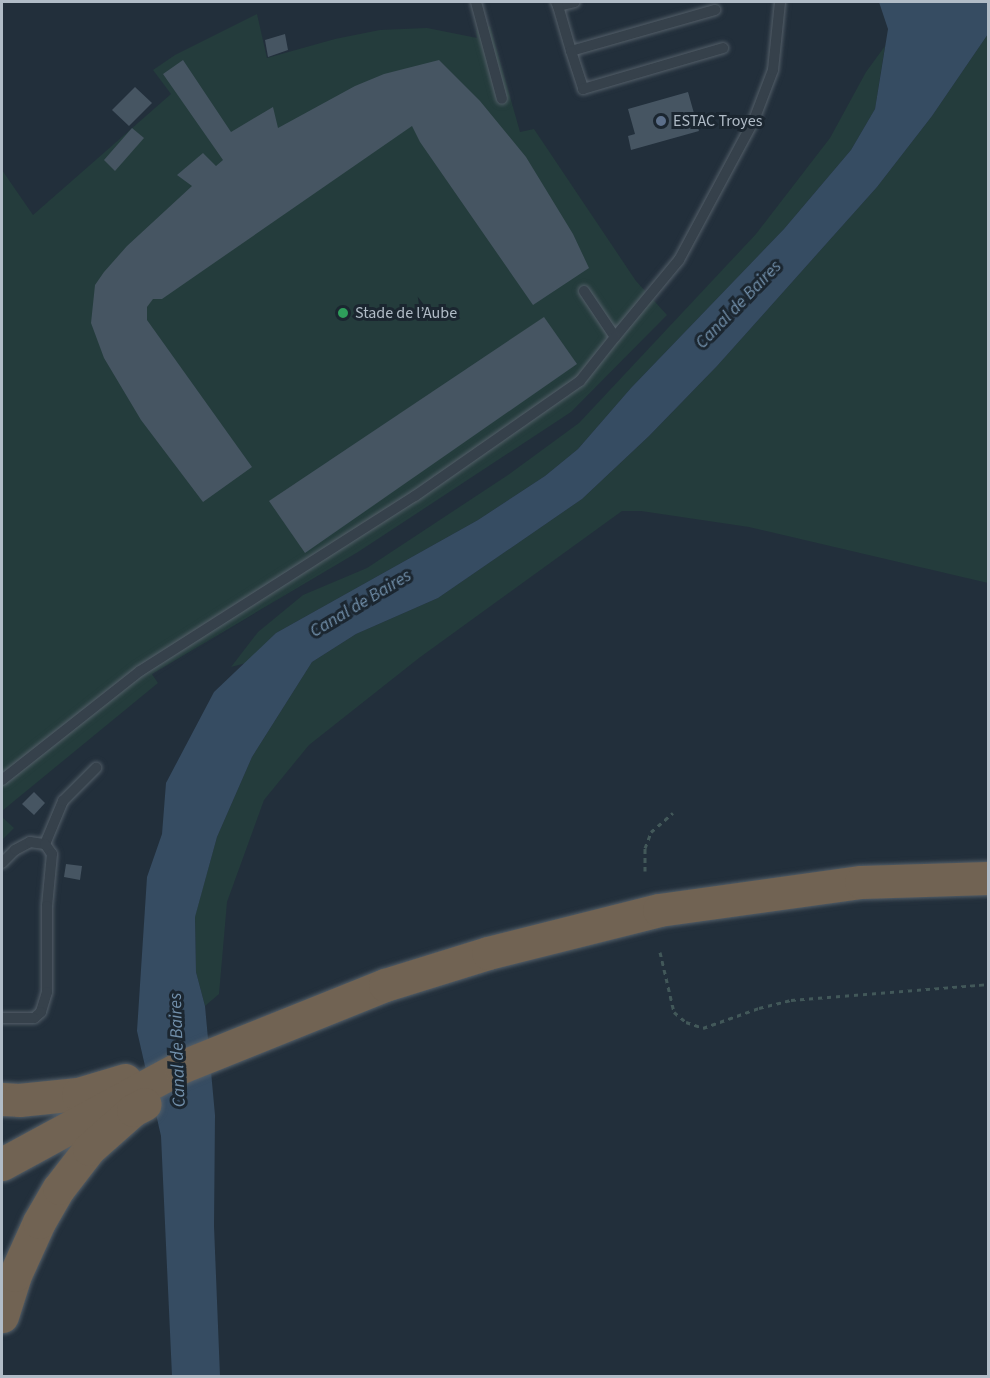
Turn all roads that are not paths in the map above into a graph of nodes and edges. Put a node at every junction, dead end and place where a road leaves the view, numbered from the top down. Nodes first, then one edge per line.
1 (476, 2) edge
2 (575, 2) edge
3 (780, 2) edge
4 (557, 4) edge
5 (715, 10) dead end
6 (723, 48) dead end
7 (571, 51) junction
8 (502, 99) dead end
9 (584, 291) dead end
10 (615, 337) junction
11 (96, 768) dead end
12 (2, 780) edge
13 (45, 844) junction
14 (2, 863) edge
15 (988, 878) edge
16 (2, 1018) edge
17 (231, 1052) junction
18 (131, 1094) junction
19 (2, 1099) edge
20 (2, 1164) edge
21 (2, 1316) edge

1 - 8 lane
2 - 4 lane
3 - 10 lane
4 - 7 lane
5 - 7 lane
6 - 7 lane
9 - 10 lane
10 - 12 lane
11 - 13 lane
13 - 14 lane
13 - 16 lane
15 - 17 highway
17 - 18 highway
17 - 18 highway
18 - 19 highway
18 - 20 highway
18 - 21 highway

